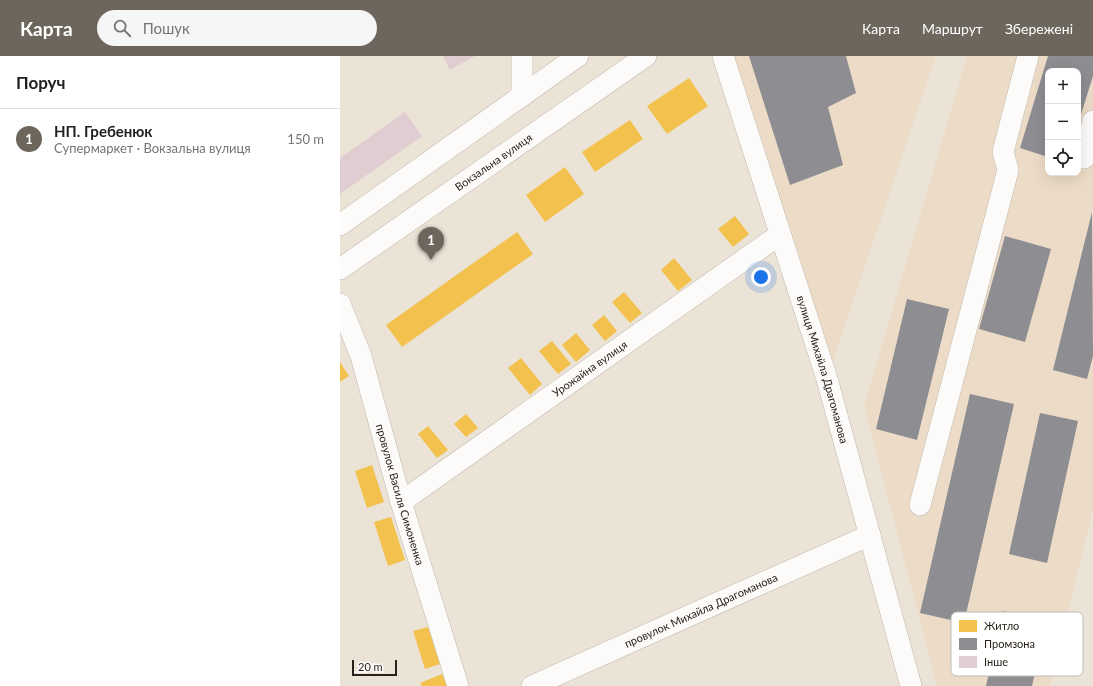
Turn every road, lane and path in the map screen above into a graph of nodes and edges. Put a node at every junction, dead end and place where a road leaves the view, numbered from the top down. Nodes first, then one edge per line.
1 (522, 56) edge
2 (578, 56) edge
3 (646, 56) edge
4 (723, 56) edge
5 (1028, 56) edge
6 (522, 96) junction
7 (1093, 121) edge
8 (1084, 158) dead end
9 (340, 225) edge
10 (779, 235) junction
11 (340, 269) edge
12 (340, 304) edge
13 (401, 502) junction
14 (920, 505) dead end
15 (870, 535) junction
16 (458, 686) edge
17 (532, 686) edge
18 (911, 686) edge

1 - 6 street
2 - 6 street
3 - 11 street, Вокзальна вулиця
4 - 10 street, вулиця Михайла Драгоманова
5 - 14 street
6 - 9 street
7 - 8 street
10 - 13 street, Урожайна вулиця
10 - 15 street, вулиця Михайла Драгоманова
12 - 13 street, провулок Василя Симоненка
13 - 16 street, провулок Василя Симоненка
15 - 17 street, провулок Михайла Драгоманова
15 - 18 street, вулиця Михайла Драгоманова

